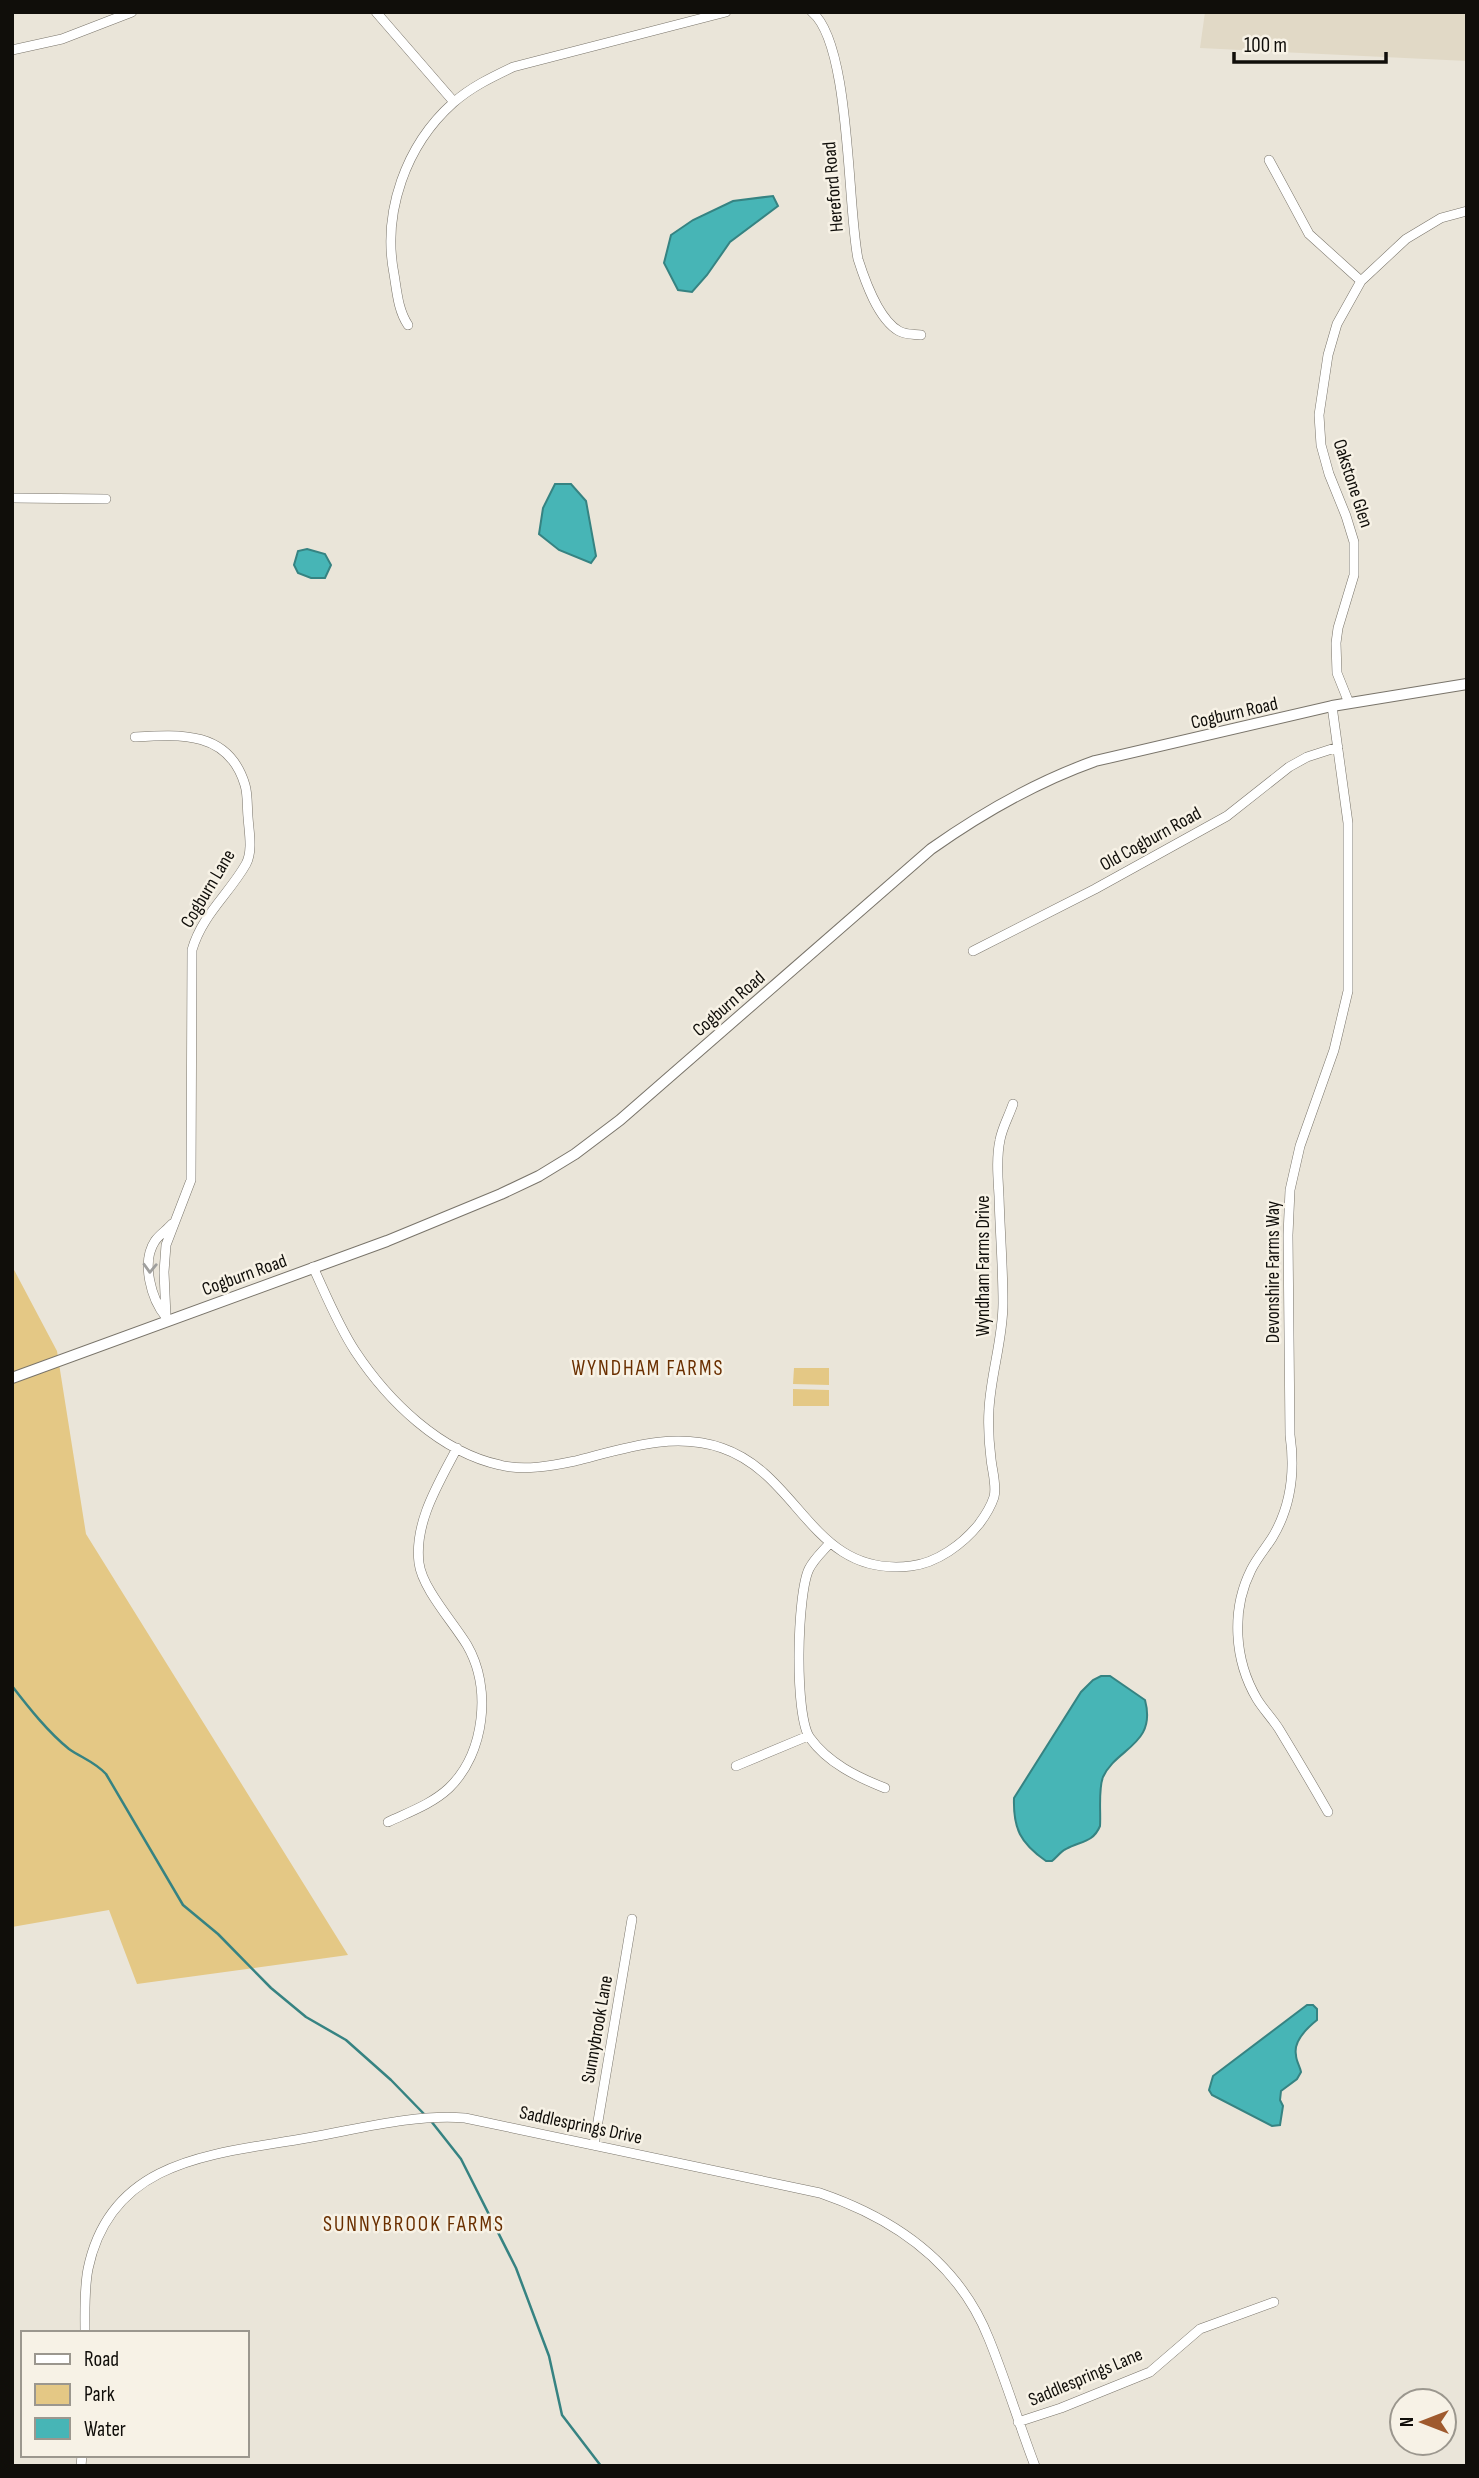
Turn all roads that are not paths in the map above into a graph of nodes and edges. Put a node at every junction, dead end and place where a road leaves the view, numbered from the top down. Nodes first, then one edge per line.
1 (132, 12) edge
2 (376, 12) edge
3 (726, 12) edge
4 (812, 12) edge
5 (12, 50) edge
6 (454, 102) junction
7 (1269, 160) dead end
8 (1467, 211) edge
9 (1361, 281) junction
10 (408, 325) dead end
11 (921, 335) dead end
12 (12, 498) edge
13 (106, 499) dead end
14 (1467, 684) edge
15 (1349, 703) junction
16 (1332, 706) junction
17 (135, 737) dead end
18 (1338, 747) junction
19 (973, 951) dead end
20 (1013, 1104) dead end
21 (173, 1223) junction
22 (313, 1267) junction
23 (167, 1318) junction
24 (12, 1378) edge
25 (457, 1448) junction
26 (830, 1544) junction
27 (808, 1736) junction
28 (736, 1766) dead end
29 (885, 1788) dead end
30 (1328, 1812) dead end
31 (388, 1822) dead end
32 (632, 1919) dead end
33 (594, 2145) junction
34 (1274, 2302) dead end
35 (85, 2331) edge
36 (1018, 2422) junction
37 (1035, 2466) edge

1 - 5 street
2 - 6 street
3 - 6 street
4 - 11 street, Hereford Road
6 - 10 street
7 - 9 street
8 - 9 street, Oakstone Glen
9 - 15 street, Oakstone Glen
12 - 13 street
14 - 15 street, Cogburn Road
15 - 16 street, Cogburn Road
16 - 18 street, Devonshire Farms Way
16 - 22 street, Cogburn Road
17 - 21 street, Cogburn Lane
18 - 19 street, Old Cogburn Road
18 - 30 street, Devonshire Farms Way
20 - 26 street, Wyndham Farms Drive
21 - 23 street, Cogburn Lane
21 -> 23 street, Cogburn Lane
22 - 23 street, Cogburn Road
22 - 25 street, Wyndham Farms Drive
23 - 24 street, Cogburn Road
25 - 26 street, Wyndham Farms Drive
25 - 31 street
26 - 27 street
27 - 28 street
27 - 29 street
32 - 33 street, Sunnybrook Lane
33 - 35 street, Saddlesprings Drive
33 - 36 street, Saddlesprings Drive
34 - 36 street, Saddlesprings Lane
36 - 37 street, Saddlesprings Drive

